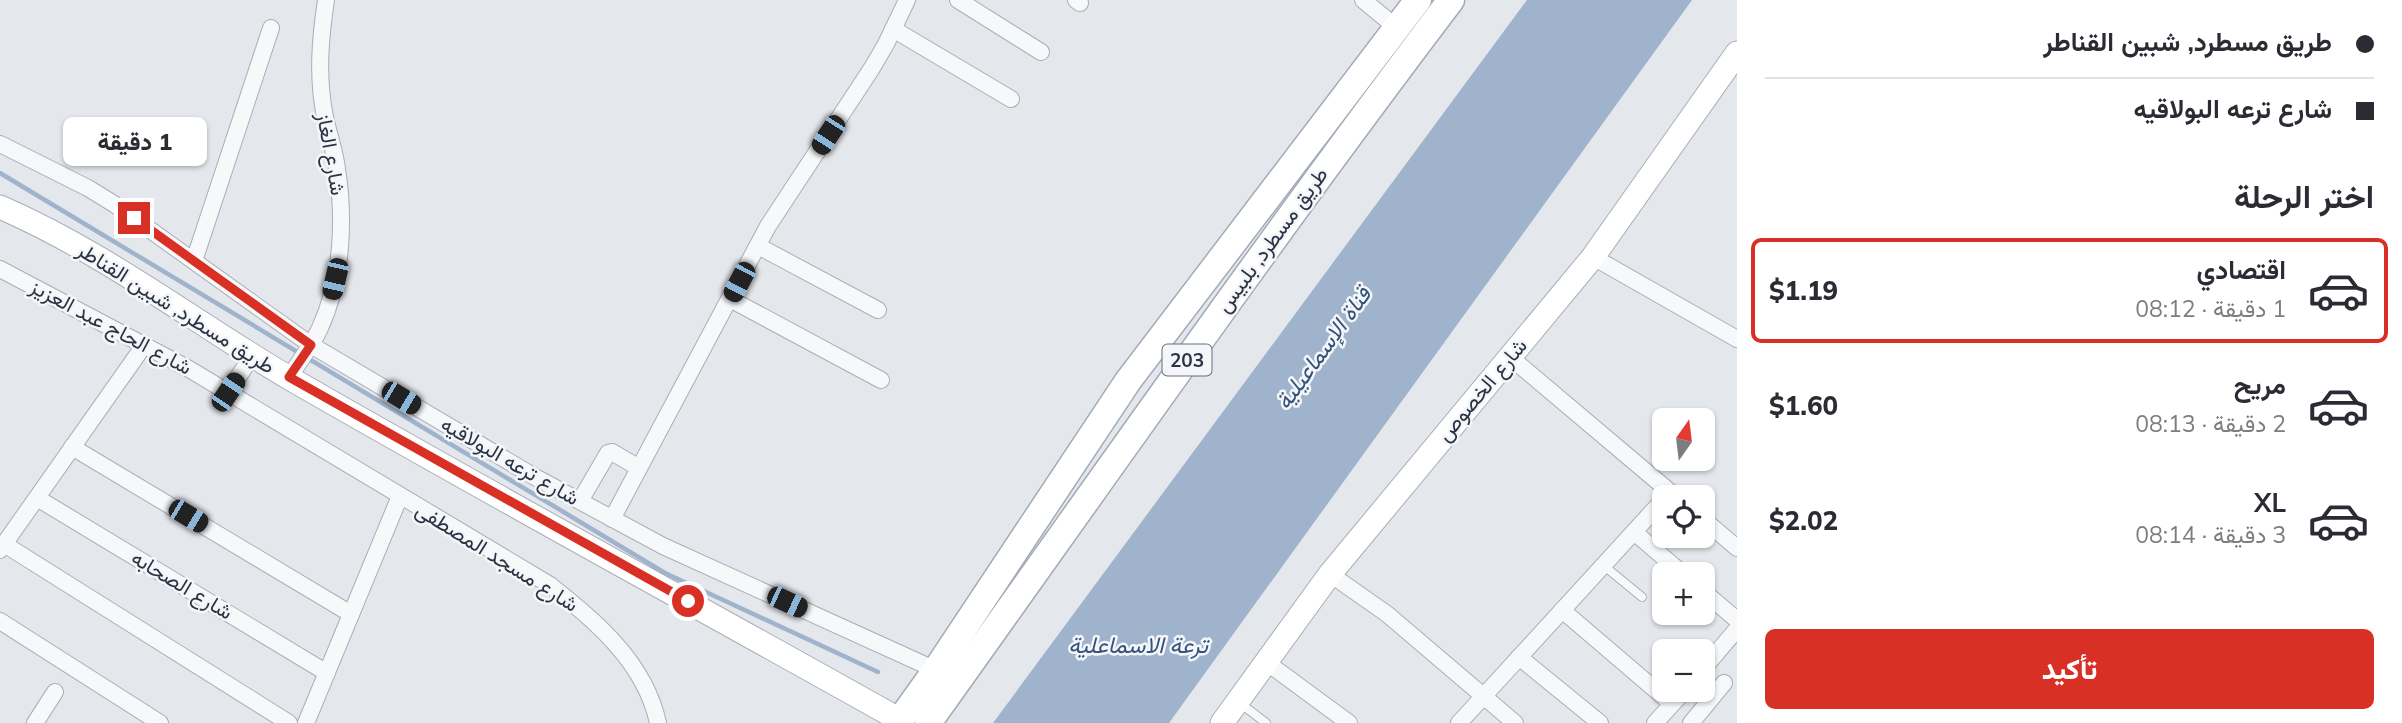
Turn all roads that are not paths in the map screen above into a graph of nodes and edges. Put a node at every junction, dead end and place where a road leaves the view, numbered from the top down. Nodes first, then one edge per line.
1 (326, 0) edge
2 (907, 0) edge
3 (958, 0) edge
4 (1363, 0) edge
5 (1418, 0) edge
6 (1451, 0) edge
7 (1397, 28) junction
8 (271, 29) dead end
9 (893, 29) junction
10 (1041, 52) dead end
11 (1737, 53) edge
12 (1011, 99) dead end
13 (0, 144) edge
14 (0, 207) edge
15 (758, 246) junction
16 (1593, 257) junction
17 (194, 261) junction
18 (0, 269) edge
19 (730, 299) junction
20 (878, 310) dead end
21 (1737, 339) edge
22 (145, 344) junction
23 (311, 345) junction
24 (253, 355) junction
25 (1510, 357) junction
26 (289, 377) junction
27 (881, 380) dead end
28 (228, 392) junction
29 (72, 447) junction
30 (639, 468) junction
31 (1656, 485) edge
32 (400, 496) junction
33 (37, 498) junction
34 (580, 502) junction
35 (1652, 513) edge
36 (612, 519) junction
37 (1715, 529) edge
38 (1634, 532) junction
39 (2, 547) edge
40 (1737, 548) edge
41 (1669, 562) edge
42 (1603, 565) junction
43 (1330, 574) junction
44 (1642, 597) dead end
45 (1715, 601) edge
46 (1562, 610) junction
47 (351, 614) junction
48 (1737, 620) edge
49 (0, 621) edge
50 (1737, 629) edge
51 (1715, 655) edge
52 (1519, 657) junction
53 (1266, 662) junction
54 (936, 670) junction
55 (327, 673) junction
56 (1724, 683) dead end
57 (55, 692) dead end
58 (1483, 698) junction
59 (1238, 701) junction
60 (1672, 704) joint
61 (899, 721) edge
62 (38, 722) edge
63 (160, 723) edge
64 (289, 723) edge
65 (306, 723) edge
66 (658, 723) edge
67 (928, 723) edge
68 (1222, 723) edge
69 (1266, 723) edge
70 (1349, 723) edge
71 (1459, 723) edge
72 (1515, 723) edge
73 (1600, 723) edge
74 (1656, 723) edge
75 (1691, 723) edge

1 - 23 street, شارع الغاز
2 - 9 street
3 - 10 street
4 - 7 street
5 - 7 main road, طريق مسطرد, بلبيس / 203
6 - 67 main road, طريق مسطرد, بلبيس / 203
7 - 54 main road, طريق مسطرد, بلبيس / 203
8 - 17 street
9 - 12 street
9 - 15 street
11 - 16 main road, شارع الخصوص
13 - 17 street, شارع ترعه البولاقيه
14 - 24 main road, طريق مسطرد, شبين القناطر
15 - 19 street
15 - 20 street
16 - 21 street
16 - 25 main road, شارع الخصوص
17 - 23 street, شارع ترعه البولاقيه
18 - 22 street, شارع الحاج عبد العزيز
19 - 27 street
19 - 30 street
22 - 28 street, شارع الحاج عبد العزيز
22 - 29 street
23 - 26 street, شارع الغاز
23 - 34 street, شارع ترعه البولاقيه
24 - 26 main road, طريق مسطرد, شبين القناطر
24 - 28 street
25 - 31 street
25 - 43 main road, شارع الخصوص
26 - 61 main road, طريق مسطرد, شبين القناطر
28 - 32 street, شارع الحاج عبد العزيز
29 - 33 street
29 - 47 street
30 - 34 street
30 - 36 street
32 - 47 street
32 - 66 street, شارع مسجد المصطفى
33 - 39 street
33 - 55 street, شارع الصحابه
34 - 36 street, شارع ترعه البولاقيه
35 - 38 street
36 - 54 street, شارع ترعه البولاقيه
37 - 40 street
38 - 41 street
38 - 42 street
39 - 64 street
42 - 44 lane
42 - 46 street
43 - 53 main road, شارع الخصوص
43 - 58 street
45 - 48 street
46 - 52 street
46 - 60 street
47 - 55 street
49 - 63 street
50 - 51 street
52 - 58 street
52 - 73 street
53 - 59 main road, شارع الخصوص
53 - 70 street
54 - 61 main road, طريق مسطرد, بلبيس / 203
55 - 65 street
56 - 75 street
57 - 62 street
58 - 71 street
58 - 72 street
59 - 68 main road, شارع الخصوص
59 - 69 lane
60 - 74 street

